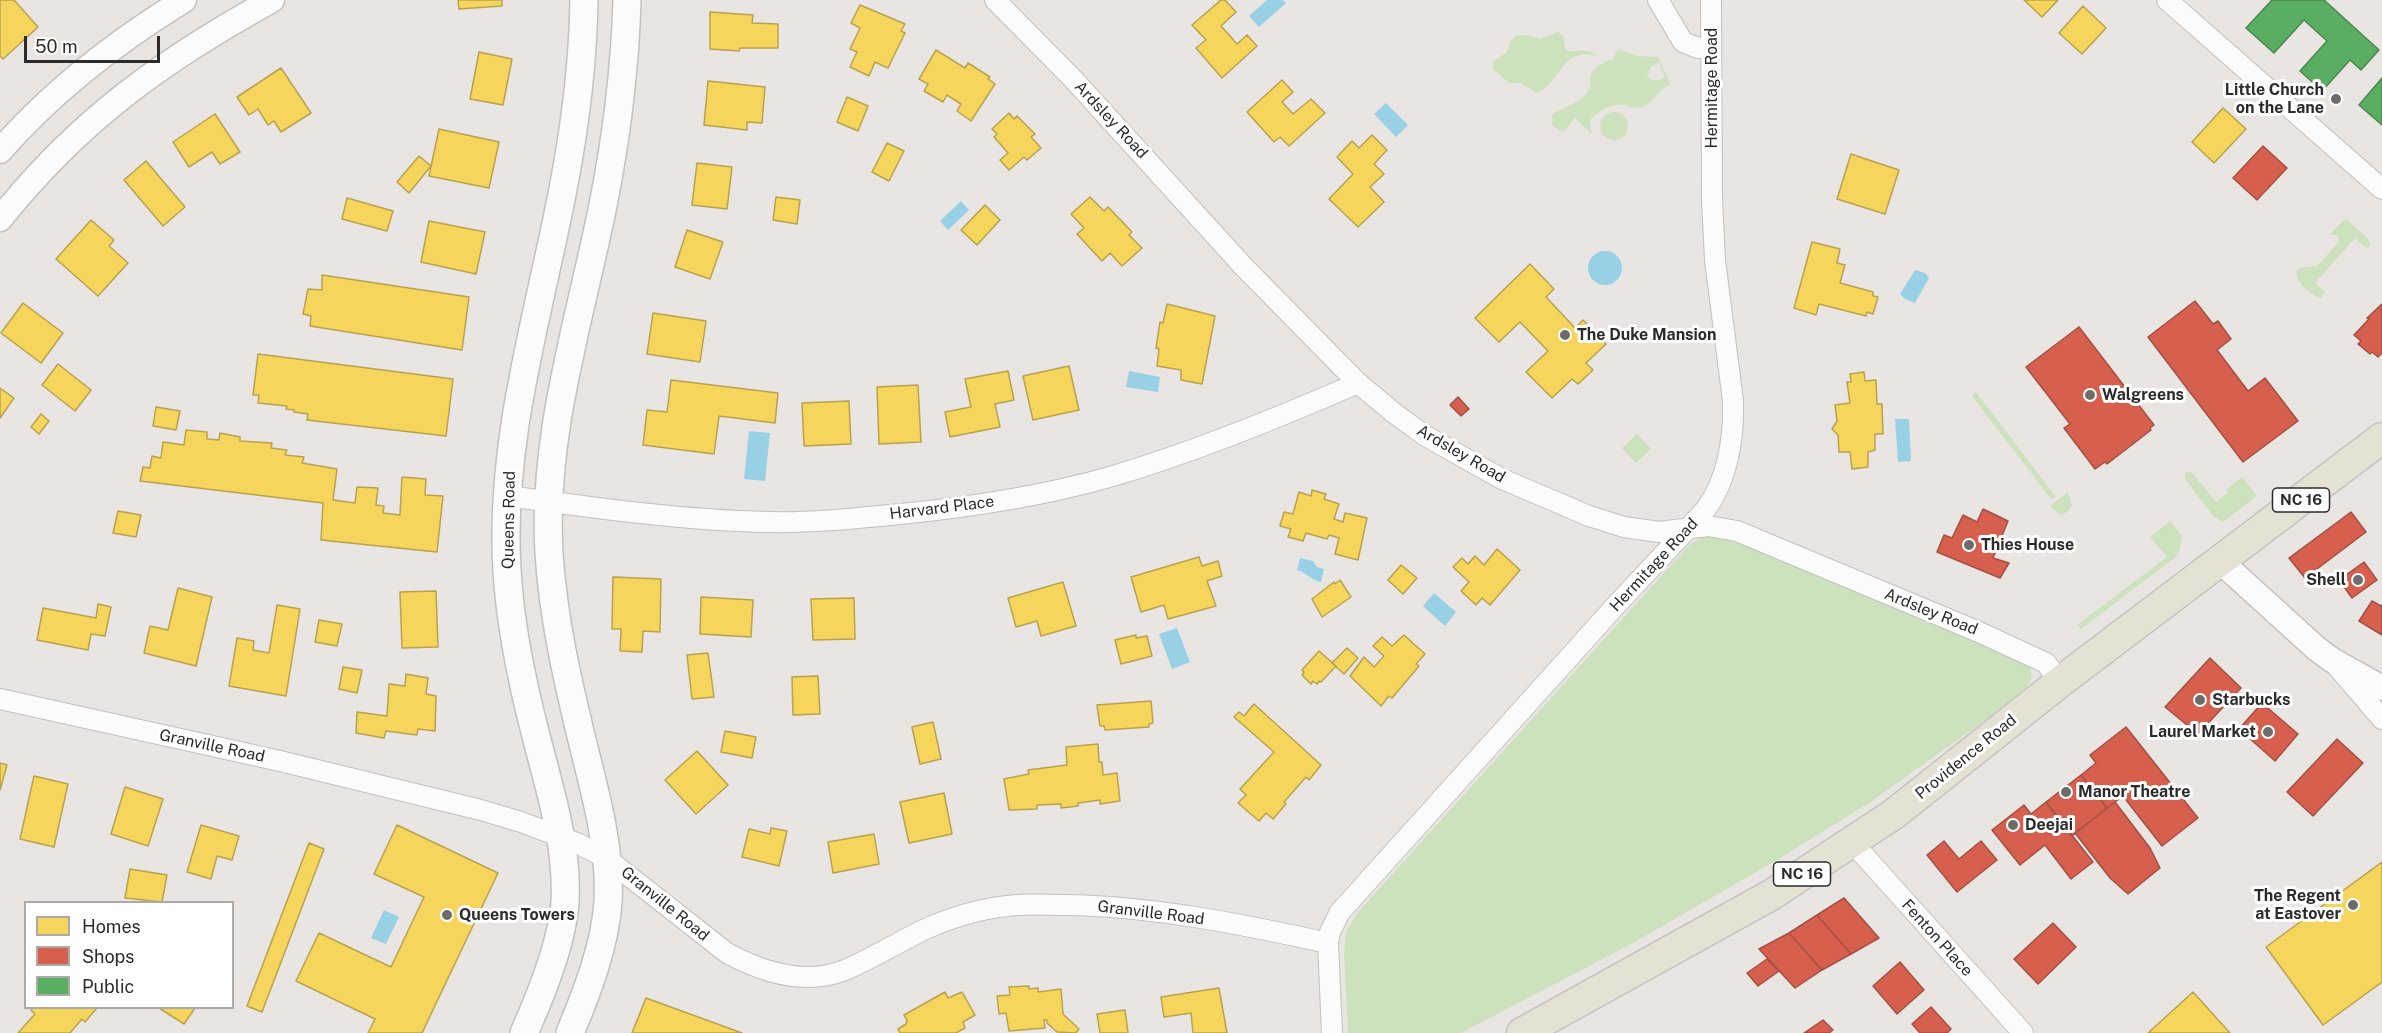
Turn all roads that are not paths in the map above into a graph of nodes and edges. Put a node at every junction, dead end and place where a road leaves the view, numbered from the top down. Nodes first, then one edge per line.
1 (184, 0) edge
2 (272, 0) edge
3 (584, 0) edge
4 (627, 0) edge
5 (995, 0) edge
6 (1658, 0) edge
7 (1711, 0) edge
8 (2167, 0) edge
9 (1712, 47) junction
10 (0, 151) edge
11 (569, 155) junction
12 (610, 165) junction
13 (2382, 189) edge
14 (0, 219) edge
15 (1358, 384) junction
16 (2382, 438) edge
17 (508, 496) junction
18 (549, 502) junction
19 (1687, 530) junction
20 (2220, 561) junction
21 (2332, 660) junction
22 (2060, 682) junction
23 (2382, 688) edge
24 (0, 699) edge
25 (2382, 719) edge
26 (561, 837) junction
27 (1852, 842) junction
28 (606, 858) junction
29 (1328, 943) junction
30 (524, 1033) edge
31 (570, 1033) edge
32 (1332, 1033) edge
33 (1522, 1033) edge
34 (2023, 1033) edge

1 - 10 street
2 - 14 street
3 - 11 main road, Queens Road
4 - 12 main road
5 - 15 street, Ardsley Road
6 - 9 street
7 - 9 street, Hermitage Road
8 - 13 street
9 - 19 street, Hermitage Road
11 - 12 main road
11 - 17 main road, Queens Road
12 - 18 main road
15 - 18 street, Harvard Place
15 - 19 street, Ardsley Road
16 - 20 main road, Providence Road / NC 16
17 - 18 street, Harvard Place
17 - 26 main road, Queens Road
18 - 28 main road
19 - 22 street, Ardsley Road
19 - 29 street, Hermitage Road
20 - 21 street
20 - 22 main road, Providence Road / NC 16
21 - 23 street
21 - 25 street
22 - 27 main road, Providence Road / NC 16
24 - 26 street, Granville Road
26 - 28 street, Granville Road
26 - 30 main road, Queens Road
27 - 33 main road, Providence Road / NC 16
27 - 34 street, Fenton Place
28 - 29 street, Granville Road
28 - 31 main road
29 - 32 street, Hermitage Road

